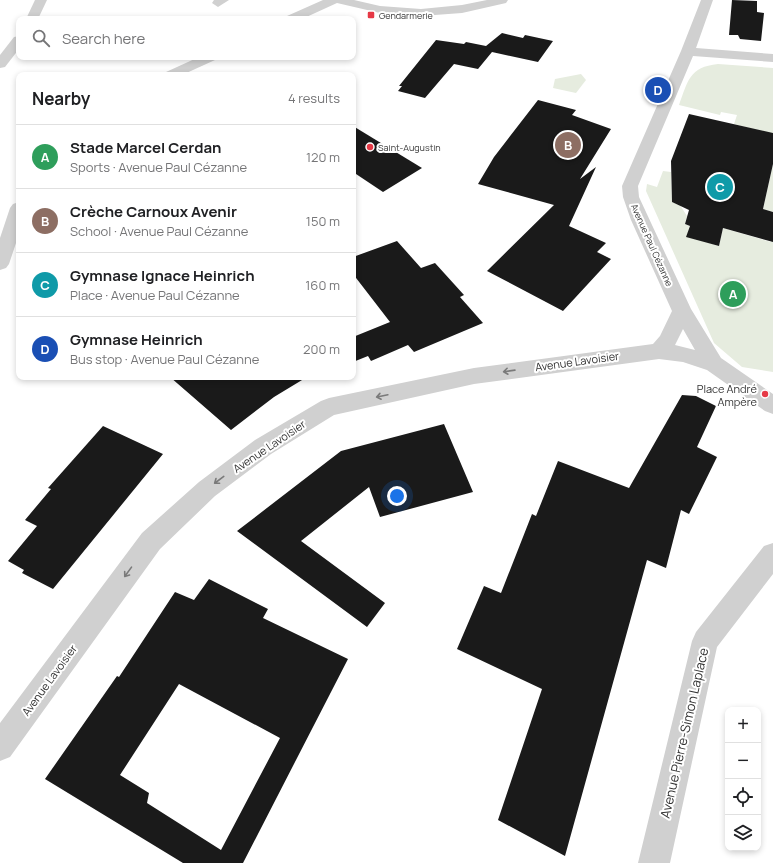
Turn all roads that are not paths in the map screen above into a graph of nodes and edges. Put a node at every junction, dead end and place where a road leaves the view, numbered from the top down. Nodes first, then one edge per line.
1 (41, 0) edge
2 (333, 0) edge
3 (340, 0) edge
4 (502, 0) edge
5 (706, 0) edge
6 (33, 16) edge
7 (298, 16) edge
8 (16, 44) edge
9 (688, 51) junction
10 (773, 58) edge
11 (204, 60) edge
12 (0, 64) edge
13 (178, 72) edge
14 (16, 217) edge
15 (0, 264) edge
16 (682, 311) junction
17 (659, 351) junction
18 (714, 364) junction
19 (773, 405) edge
20 (773, 554) edge
21 (0, 747) edge
22 (654, 863) edge

1 - 6 street
2 - 7 street
3 - 4 street
5 - 9 street, Avenue Paul Cézanne
8 - 12 street
9 - 10 street
9 - 16 street, Avenue Paul Cézanne
11 - 13 street
14 - 15 street
16 - 17 street
16 - 18 street, Avenue Paul Cézanne
17 - 18 street, Avenue Lavoisier
17 -> 21 street, Avenue Lavoisier
18 - 19 street
20 - 22 street, Avenue Pierre-Simon Laplace

